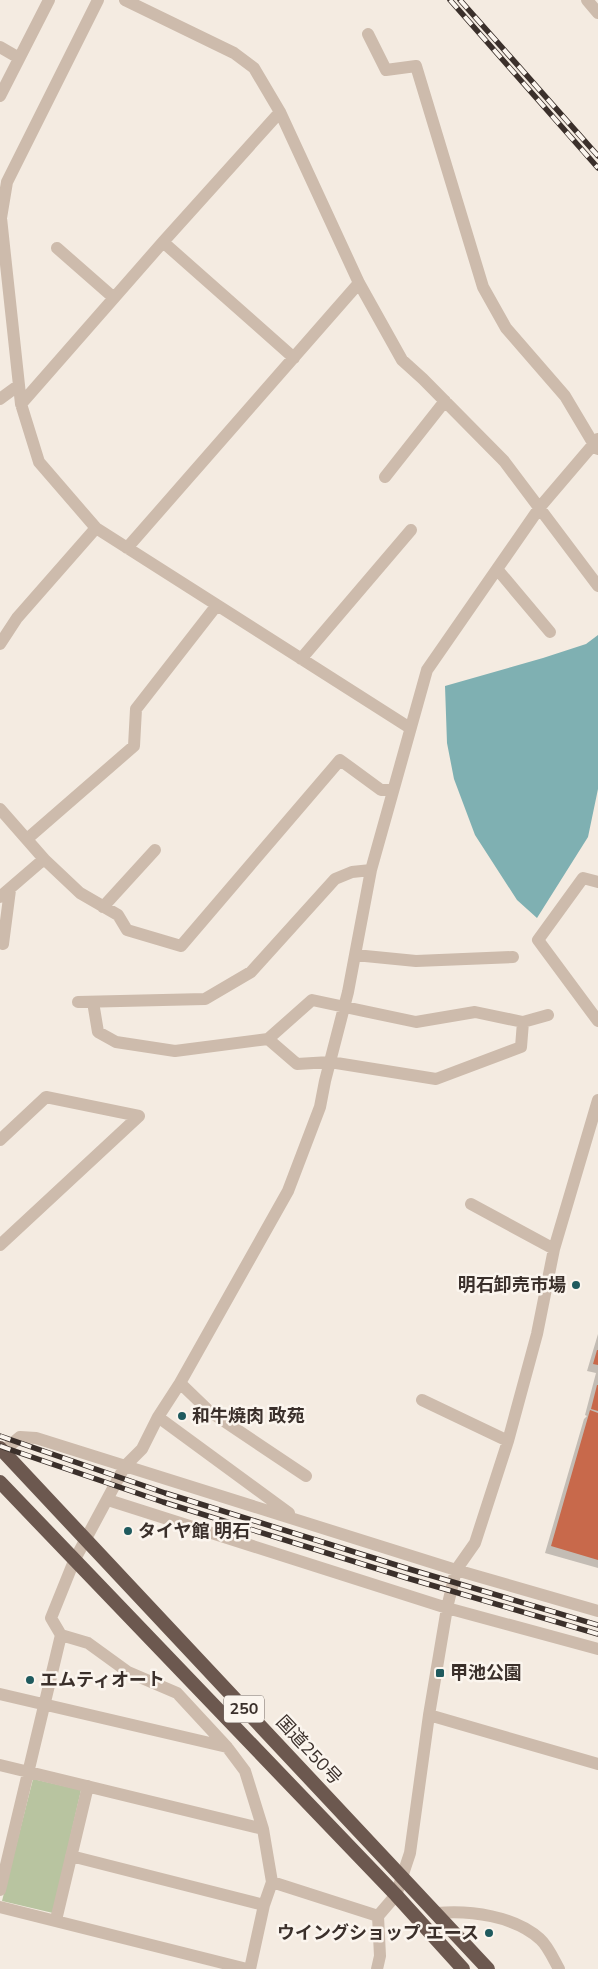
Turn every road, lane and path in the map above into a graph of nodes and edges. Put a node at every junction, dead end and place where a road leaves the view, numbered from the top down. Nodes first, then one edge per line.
1 (49, 0) edge
2 (98, 0) edge
3 (126, 0) edge
4 (587, 0) edge
5 (598, 13) edge
6 (368, 34) dead end
7 (0, 47) edge
8 (19, 58) junction
9 (0, 96) edge
10 (280, 112) junction
11 (4, 181) edge
12 (163, 242) junction
13 (57, 248) dead end
14 (4, 280) edge
15 (359, 283) junction
16 (114, 298) junction
17 (294, 358) junction
18 (19, 385) junction
19 (0, 399) edge
20 (445, 401) junction
21 (21, 404) junction
22 (596, 444) edge
23 (385, 477) dead end
24 (540, 507) junction
25 (96, 528) junction
26 (411, 530) dead end
27 (127, 548) junction
28 (497, 569) junction
29 (598, 586) edge
30 (217, 604) junction
31 (550, 632) dead end
32 (0, 644) edge
33 (301, 659) junction
34 (410, 728) junction
35 (393, 790) junction
36 (0, 809) edge
37 (27, 839) junction
38 (155, 850) dead end
39 (44, 859) junction
40 (372, 870) junction
41 (598, 882) edge
42 (5, 894) edge
43 (104, 907) junction
44 (0, 943) edge
45 (355, 955) junction
46 (513, 957) dead end
47 (78, 1002) dead end
48 (93, 1002) junction
49 (344, 1006) junction
50 (548, 1016) dead end
51 (523, 1022) junction
52 (598, 1022) edge
53 (268, 1039) junction
54 (330, 1062) junction
55 (598, 1100) edge
56 (0, 1140) edge
57 (471, 1204) dead end
58 (3, 1237) edge
59 (554, 1248) junction
60 (180, 1383) junction
61 (422, 1400) dead end
62 (158, 1417) junction
63 (508, 1441) junction
64 (1, 1450) edge
65 (125, 1466) junction
66 (306, 1476) dead end
67 (0, 1482) edge
68 (108, 1500) junction
69 (297, 1520) junction
70 (86, 1541) junction
71 (74, 1561) junction
72 (456, 1570) junction
73 (447, 1608) junction
74 (598, 1610) edge
75 (61, 1635) junction
76 (598, 1648) edge
77 (0, 1694) edge
78 (45, 1706) junction
79 (429, 1715) junction
80 (228, 1747) junction
81 (598, 1764) edge
82 (0, 1765) edge
83 (28, 1772) junction
84 (88, 1786) junction
85 (263, 1829) junction
86 (6, 1839) edge
87 (71, 1856) junction
88 (403, 1877) junction
89 (272, 1882) junction
90 (0, 1890) edge
91 (396, 1895) junction
92 (264, 1904) junction
93 (0, 1907) edge
94 (437, 1913) junction
95 (378, 1916) junction
96 (56, 1920) junction
97 (248, 1969) edge
98 (377, 1969) edge
99 (464, 1969) edge
100 (488, 1969) edge
101 (559, 1969) edge

1 - 8 street
2 - 11 street
3 - 10 street
4 - 5 street
6 - 22 street
7 - 8 street
8 - 9 street
10 - 12 street
10 - 15 street
11 - 14 street
12 - 16 street
12 - 17 street
13 - 16 street
14 - 18 street
15 - 17 street
15 - 20 street
16 - 21 street
17 - 27 street
18 - 19 street
18 - 21 street
20 - 23 street
20 - 24 street
21 - 25 street
22 - 24 street
24 - 28 street
24 - 29 street
25 - 27 street
25 - 32 street
26 - 33 street
27 - 30 street
28 - 31 street
28 - 34 street
30 - 33 street
30 - 37 street
33 - 34 street
34 - 35 street
35 - 40 street
35 - 43 street
36 - 37 street
37 - 39 street
38 - 43 street
39 - 42 street
39 - 43 street
40 - 45 street
40 - 48 street
41 - 52 street
42 - 44 street
45 - 46 street
45 - 49 street
47 - 48 street
48 - 53 street
49 - 51 street
49 - 53 street
49 - 54 street
50 - 51 street
51 - 54 street
53 - 54 street
54 - 60 street
55 - 59 street
56 - 58 street
57 - 59 street
59 - 63 street
60 - 62 street
60 - 66 street
61 - 63 street
62 - 65 street
62 - 69 street
63 - 72 street
64 - 65 street
64 - 70 highway, 国道250号 / 250
65 - 68 street
65 - 69 street
67 - 71 highway, 250
68 - 70 street
68 - 73 street
69 - 72 street
70 - 71 street
70 - 88 highway, 国道250号 / 250
71 - 75 street
71 - 91 highway, 250
72 - 73 street
72 - 74 street
73 - 76 street
73 - 79 street
75 - 78 street
75 - 80 street
77 - 78 street
78 - 80 street
78 - 83 street
79 - 81 street
79 - 88 street
80 - 85 street
82 - 83 street
83 - 84 street
83 - 86 street
84 - 85 street
84 - 87 street
85 - 89 street
86 - 90 street
87 - 92 street
87 - 96 street
88 - 91 street
88 - 94 highway, 国道250号 / 250
89 - 92 street
89 - 95 street
91 - 95 street
91 - 99 highway, 250
92 - 97 street
93 - 96 street
94 - 100 highway, 国道250号 / 250
94 - 101 street
95 - 98 street
96 - 97 street

